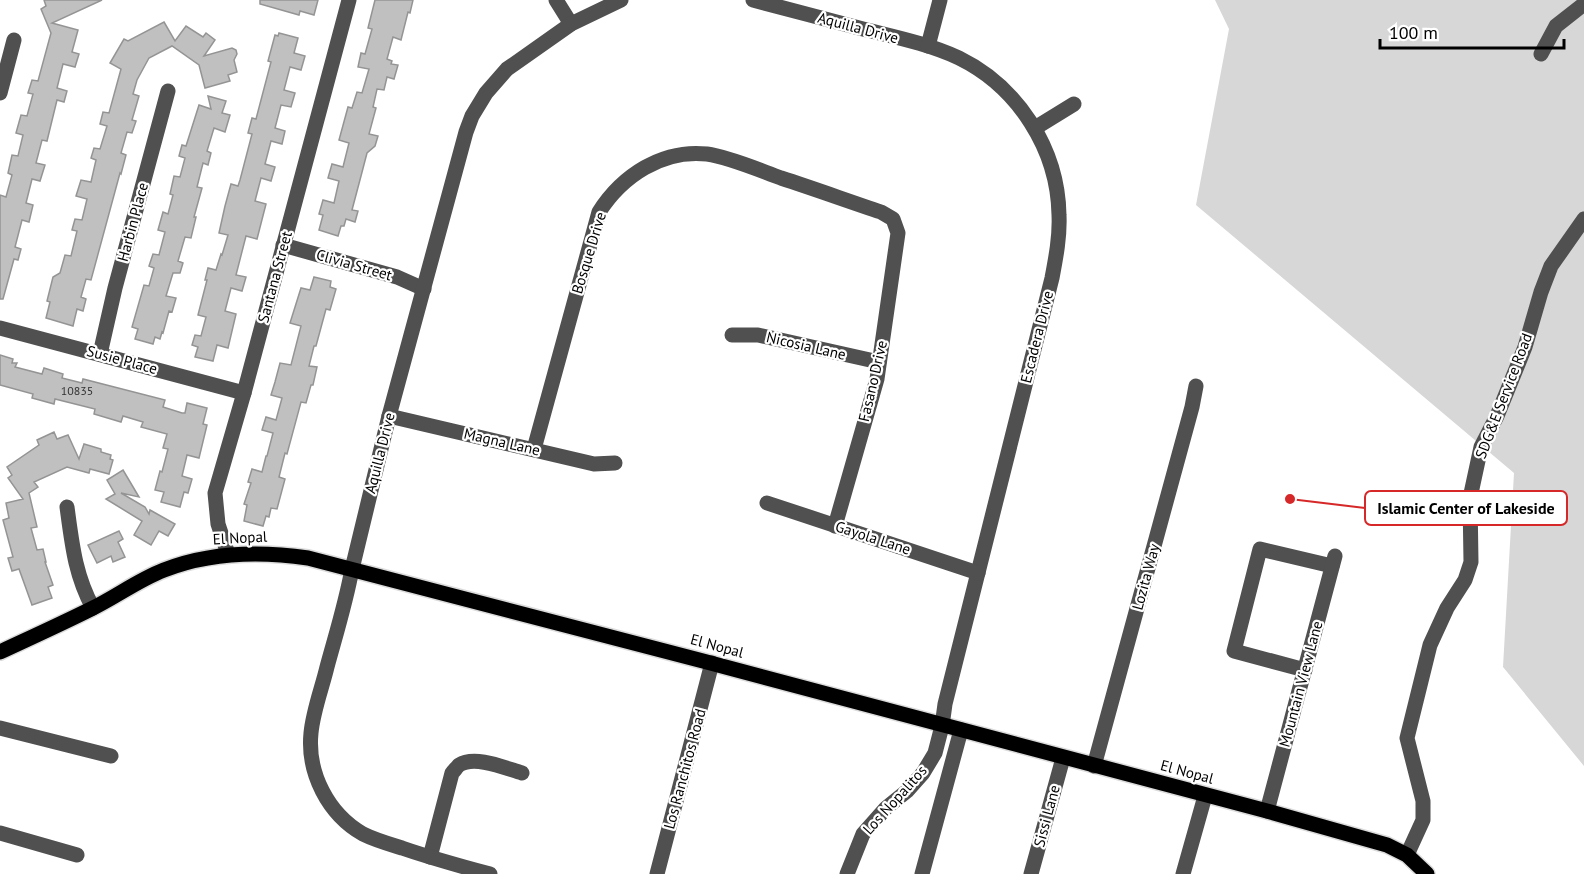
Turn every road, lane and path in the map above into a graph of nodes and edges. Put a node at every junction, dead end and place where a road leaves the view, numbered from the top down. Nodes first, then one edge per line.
1 (349, 0) edge
2 (556, 0) edge
3 (621, 0) edge
4 (753, 0) edge
5 (940, 0) edge
6 (1584, 4) edge
7 (571, 24) junction
8 (14, 40) dead end
9 (928, 46) junction
10 (1540, 54) dead end
11 (168, 91) dead end
12 (0, 93) edge
13 (1074, 104) dead end
14 (1035, 128) junction
15 (1584, 219) edge
16 (898, 233) joint
17 (283, 245) junction
18 (424, 289) junction
19 (0, 328) edge
20 (732, 335) dead end
21 (100, 354) junction
22 (879, 362) junction
23 (1196, 386) dead end
24 (244, 393) junction
25 (389, 416) junction
26 (534, 449) junction
27 (615, 463) dead end
28 (767, 503) dead end
29 (67, 507) dead end
30 (835, 526) junction
31 (228, 554) junction
32 (352, 569) junction
33 (978, 573) junction
34 (93, 608) junction
35 (0, 652) edge
36 (712, 663) junction
37 (1305, 670) junction
38 (942, 726) junction
39 (0, 728) edge
40 (961, 730) junction
41 (111, 756) dead end
42 (1063, 758) junction
43 (1094, 766) junction
44 (522, 773) dead end
45 (1205, 796) junction
46 (1267, 811) junction
47 (0, 833) edge
48 (77, 855) dead end
49 (1407, 855) junction
50 (430, 857) junction
51 (490, 874) edge
52 (657, 874) edge
53 (846, 874) edge
54 (922, 874) edge
55 (1031, 874) edge
56 (1183, 874) edge
57 (1427, 874) edge

1 - 17 street, Santana Street
2 - 7 street
3 - 7 street, Aquilla Drive
4 - 9 street, Aquilla Drive
5 - 9 street
6 - 10 street
7 - 18 street, Aquilla Drive
8 - 12 street
9 - 14 street, Escadera Drive
11 - 21 street, Harbin Place
13 - 14 street
14 - 33 street, Escadera Drive
15 - 49 street, SDG&E Service Road
16 - 22 street, Fasano Drive
16 - 26 street, Bosque Drive
17 - 18 street, Clivia Street
17 - 24 street, Santana Street
18 - 25 street, Aquilla Drive
19 - 21 street, Susie Place
20 - 22 street, Nicosia Lane
21 - 24 street, Susie Place
22 - 30 street, Fasano Drive
23 - 43 street, Lozita Way
24 - 31 street, Santana Street
25 - 26 street, Magna Lane
25 - 32 street, Aquilla Drive
26 - 27 street, Magna Lane
28 - 30 street, Gayola Lane
29 - 34 street
30 - 33 street, Gayola Lane
31 - 32 main road, El Nopal
31 - 34 main road, El Nopal
32 - 36 main road, El Nopal
32 - 50 street, Aquilla Drive
33 - 38 street, Escadera Drive
34 - 35 main road, El Nopal
36 - 38 main road, El Nopal
36 - 52 street, Los Ranchitos Road
37 - 37 street, Mountain View Lane
37 - 46 street, Mountain View Lane
38 - 40 main road, El Nopal
38 - 53 street, Los Nopalitos
39 - 41 street
40 - 42 main road, El Nopal
40 - 54 street
42 - 43 main road, El Nopal
42 - 55 street, Sissi Lane
43 - 45 main road, El Nopal
44 - 50 street
45 - 46 main road, El Nopal
45 - 56 street
46 - 49 main road, El Nopal
47 - 48 street
49 - 57 main road, El Nopal
50 - 51 street, Aquilla Drive

